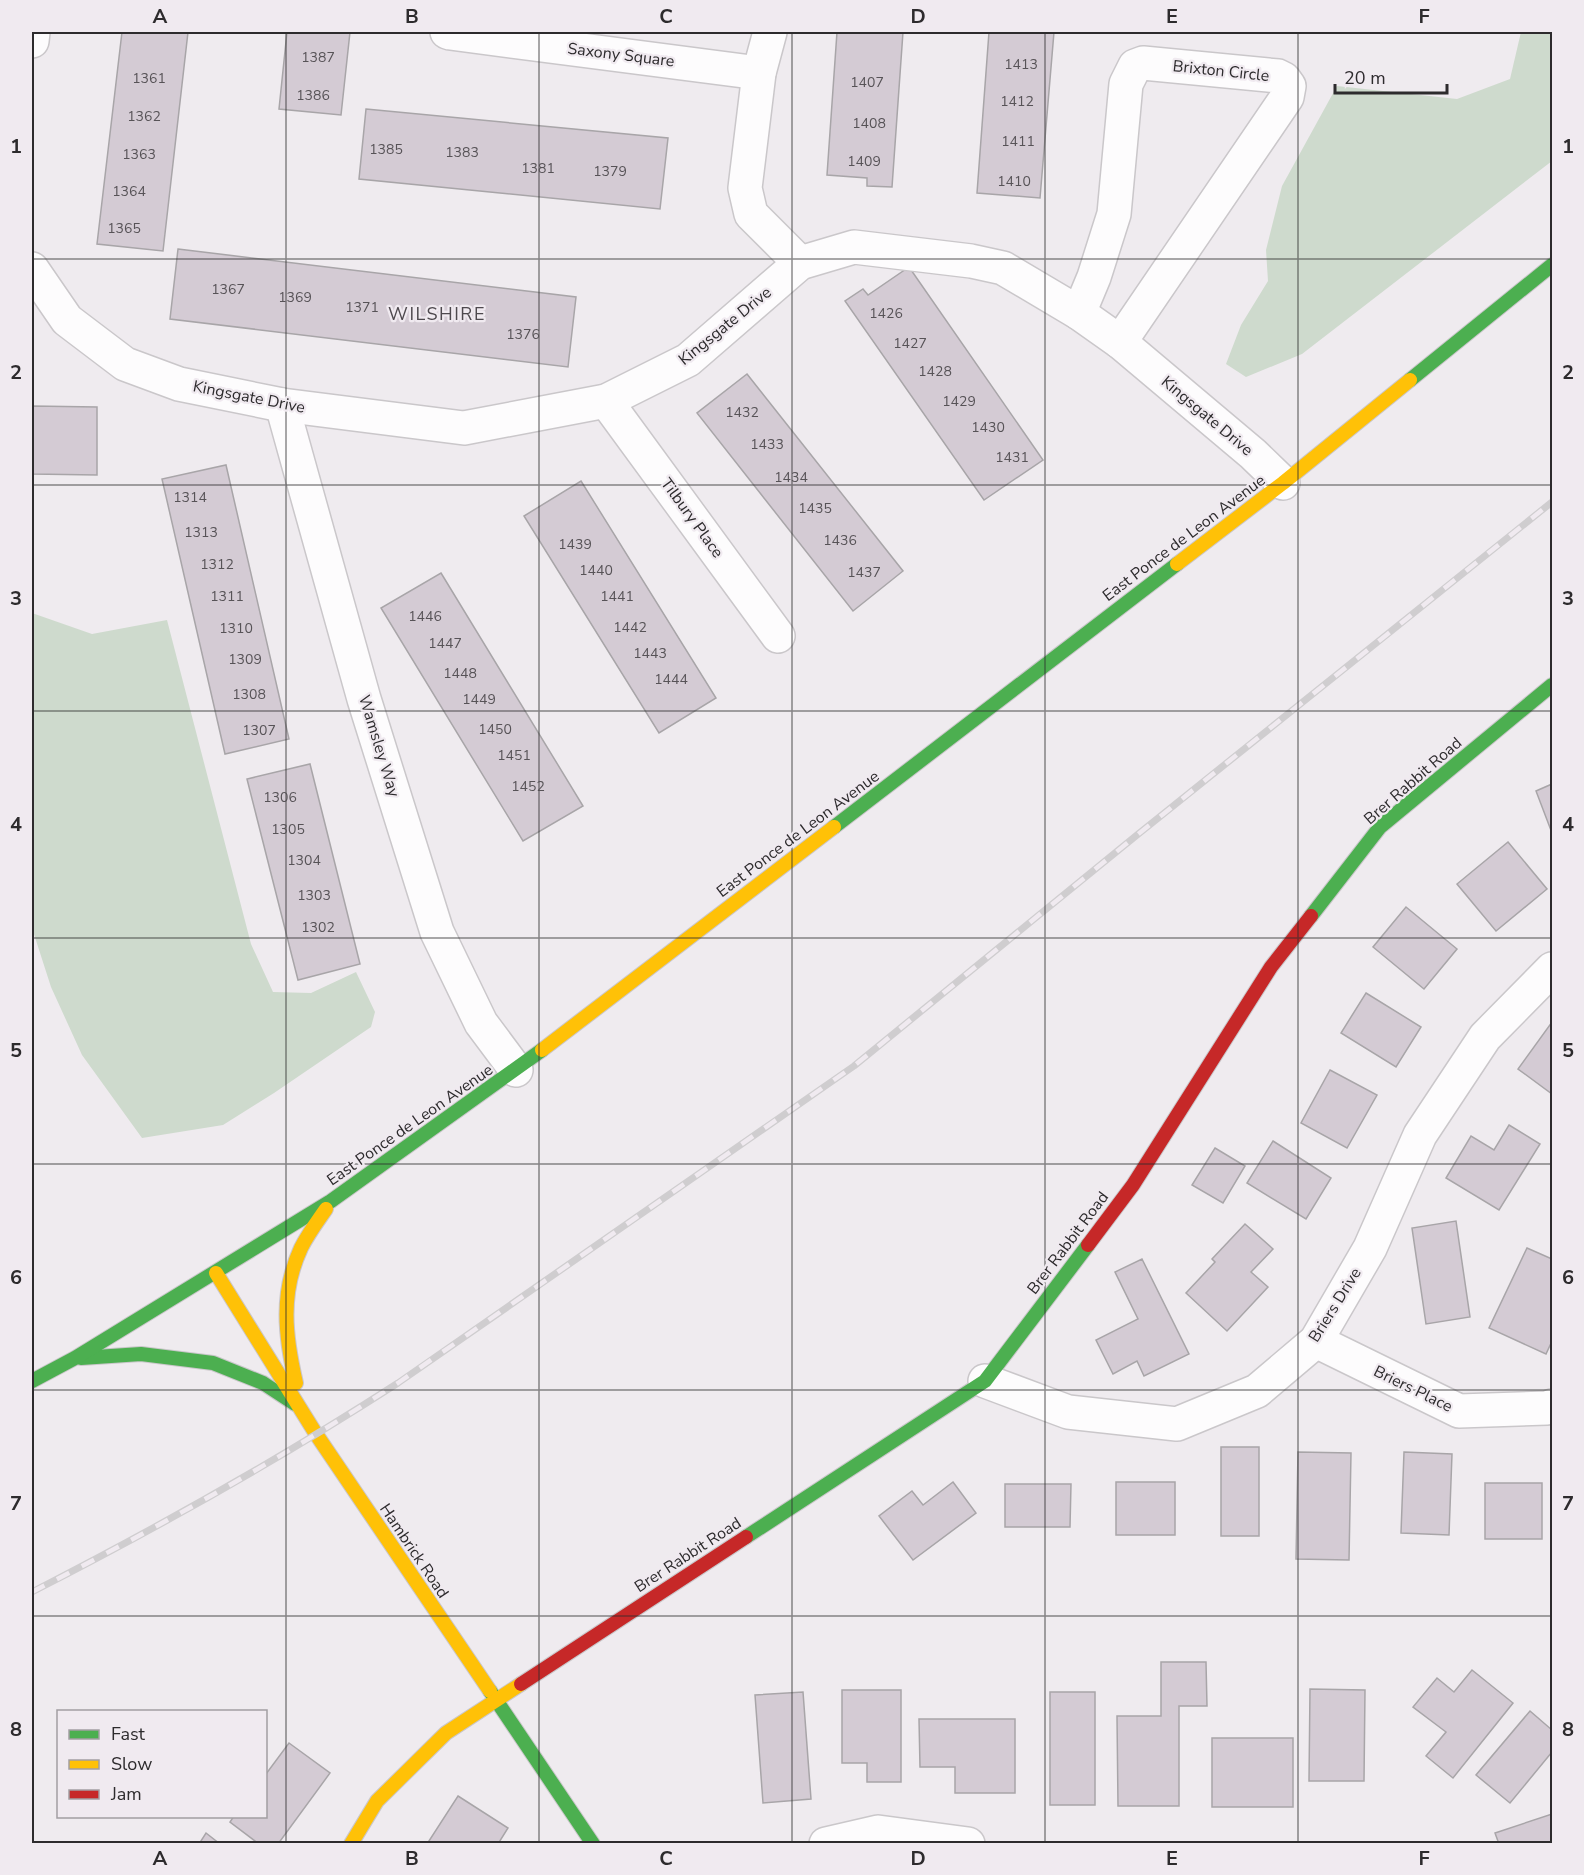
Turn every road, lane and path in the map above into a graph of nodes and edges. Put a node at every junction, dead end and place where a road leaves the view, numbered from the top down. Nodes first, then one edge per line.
1 (33, 32) edge
2 (447, 32) edge
3 (770, 32) edge
4 (32, 41) edge
5 (759, 73) junction
6 (801, 263) junction
7 (1552, 265) edge
8 (32, 269) edge
9 (1079, 313) junction
10 (1120, 342) junction
11 (606, 401) junction
12 (282, 405) junction
13 (1283, 483) junction
14 (778, 636) dead end
15 (1552, 685) edge
16 (1552, 969) edge
17 (516, 1070) junction
18 (331, 1201) junction
19 (216, 1273) junction
20 (1316, 1341) junction
21 (75, 1358) junction
22 (985, 1381) junction
23 (32, 1382) edge
24 (1552, 1406) edge
25 (301, 1408) junction
26 (496, 1701) junction
27 (351, 1844) edge
28 (592, 1844) edge
29 (826, 1844) edge
30 (968, 1844) edge

1 - 4 street
2 - 5 street, Saxony Square
3 - 5 street
5 - 6 street
6 - 9 street, Kingsgate Drive
6 - 11 street, Kingsgate Drive
7 - 13 street, East Ponce de Leon Avenue
8 - 12 street, Kingsgate Drive
9 - 10 street, Kingsgate Drive
9 - 10 street, Brixton Circle
10 - 13 street, Kingsgate Drive
11 - 12 street, Kingsgate Drive
11 - 14 street, Tilbury Place
12 - 17 street, Wamsley Way
13 - 17 street, East Ponce de Leon Avenue
15 - 22 street, Brer Rabbit Road
16 - 20 street, Briers Drive
17 - 18 street, East Ponce de Leon Avenue
18 - 19 street, East Ponce de Leon Avenue
18 - 25 street
19 - 21 street, East Ponce de Leon Avenue
19 - 25 street, Hambrick Road
20 - 22 street, Briers Drive
20 - 24 street, Briers Place
21 - 23 street, East Ponce de Leon Avenue
21 - 25 street
22 - 26 street, Brer Rabbit Road
25 - 26 street, Hambrick Road
26 - 27 street, Brer Rabbit Road
26 - 28 street, Hambrick Road
29 - 30 street

